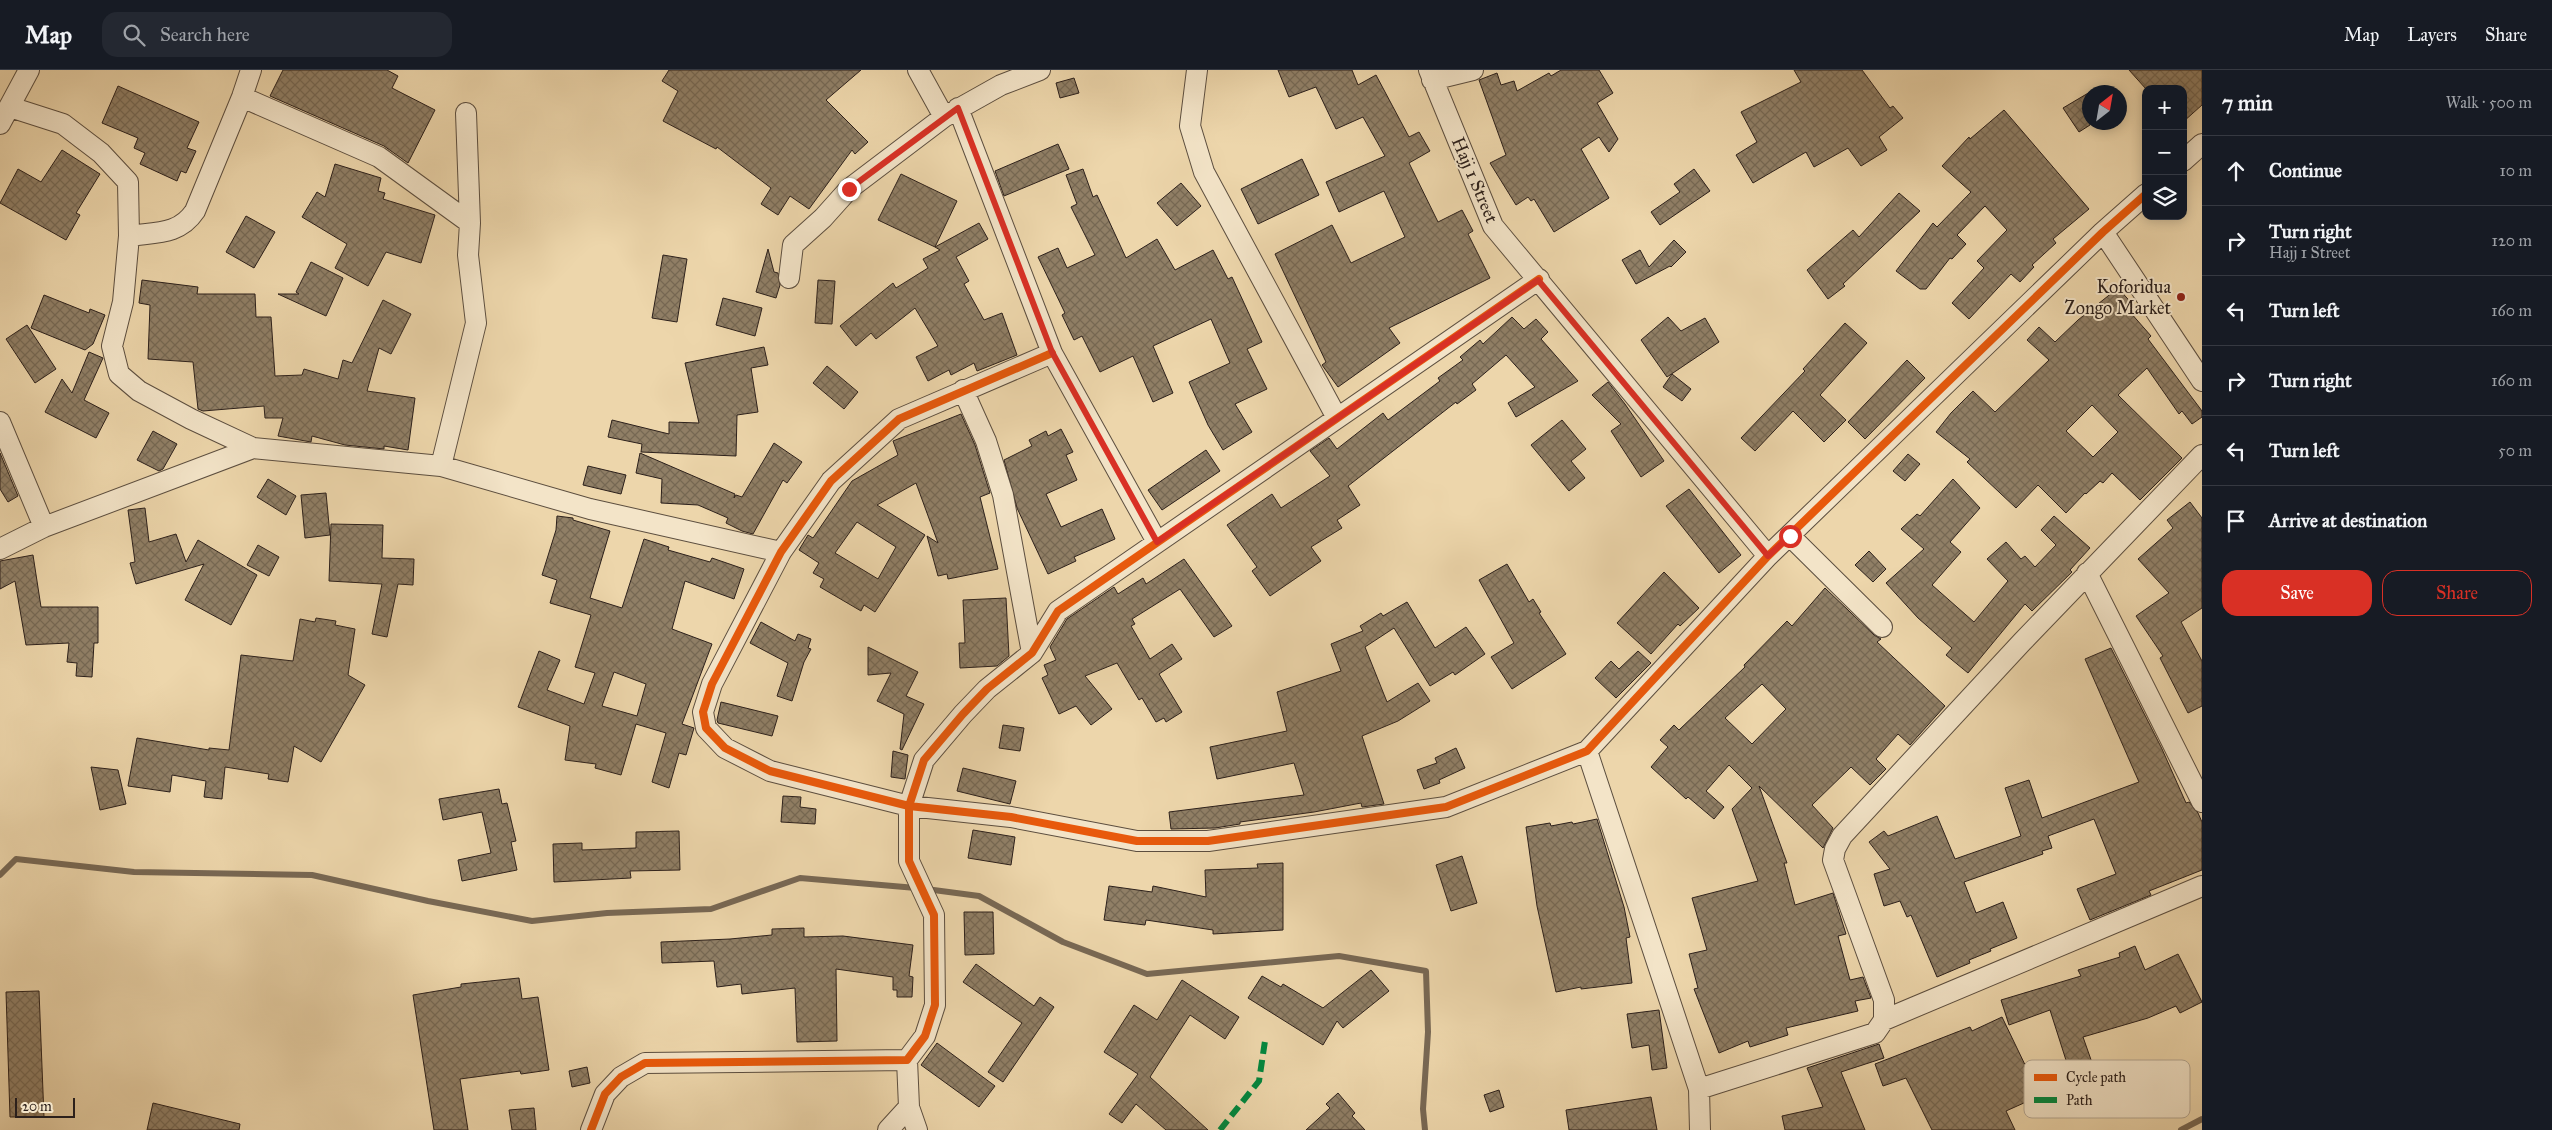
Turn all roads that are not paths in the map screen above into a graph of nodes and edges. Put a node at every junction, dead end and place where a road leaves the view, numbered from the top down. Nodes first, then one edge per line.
1 (29, 70) edge
2 (252, 70) edge
3 (918, 70) edge
4 (1040, 70) edge
5 (1197, 70) edge
6 (1473, 70) edge
7 (1431, 75) edge
8 (242, 98) junction
9 (951, 112) junction
10 (466, 114) dead end
11 (5, 115) edge
12 (2202, 144) edge
13 (2187, 157) edge
14 (2142, 198) edge
15 (470, 223) junction
16 (2103, 232) junction
17 (129, 236) junction
18 (790, 278) dead end
19 (1538, 280) junction
20 (1052, 352) junction
21 (2202, 381) edge
22 (963, 390) junction
23 (1337, 418) junction
24 (0, 422) edge
25 (253, 448) junction
26 (2202, 455) edge
27 (441, 466) junction
28 (44, 526) junction
29 (1790, 536) junction
30 (1157, 542) junction
31 (0, 549) edge
32 (781, 552) junction
33 (1768, 556) junction
34 (2087, 573) junction
35 (1882, 627) dead end
36 (1032, 653) junction
37 (1587, 751) junction
38 (2202, 802) edge
39 (909, 806) junction
40 (2202, 886) edge
41 (1884, 1020) junction
42 (907, 1060) junction
43 (1699, 1089) junction
44 (909, 1107) junction
45 (591, 1130) edge
46 (888, 1130) edge
47 (918, 1130) edge
48 (1700, 1130) edge

1 - 11 street
2 - 8 street
3 - 9 street
4 - 9 street
5 - 23 street
6 - 7 street
7 - 19 street, Hajj 1 Street
8 - 15 street
8 - 17 street
9 - 18 street
9 - 20 street
10 - 15 street
11 - 17 street
12 - 13 street
14 - 16 street
15 - 27 street
16 - 21 street
16 - 29 street
17 - 25 street
19 - 23 street
19 - 33 street, Hajj 1 Street
20 - 22 street
20 - 30 street
22 - 32 street
22 - 36 street
23 - 30 street
24 - 28 street
25 - 27 street
25 - 28 street
26 - 34 street
27 - 32 street
28 - 31 street
29 - 33 street
29 - 35 street
30 - 36 street
32 - 39 street
33 - 37 street
34 - 38 street
34 - 41 street
36 - 39 street
37 - 39 street
37 - 43 street
39 - 42 street
40 - 41 street
41 - 43 street
42 - 44 street
42 - 45 street
43 - 48 street
44 - 46 street
44 - 47 street

